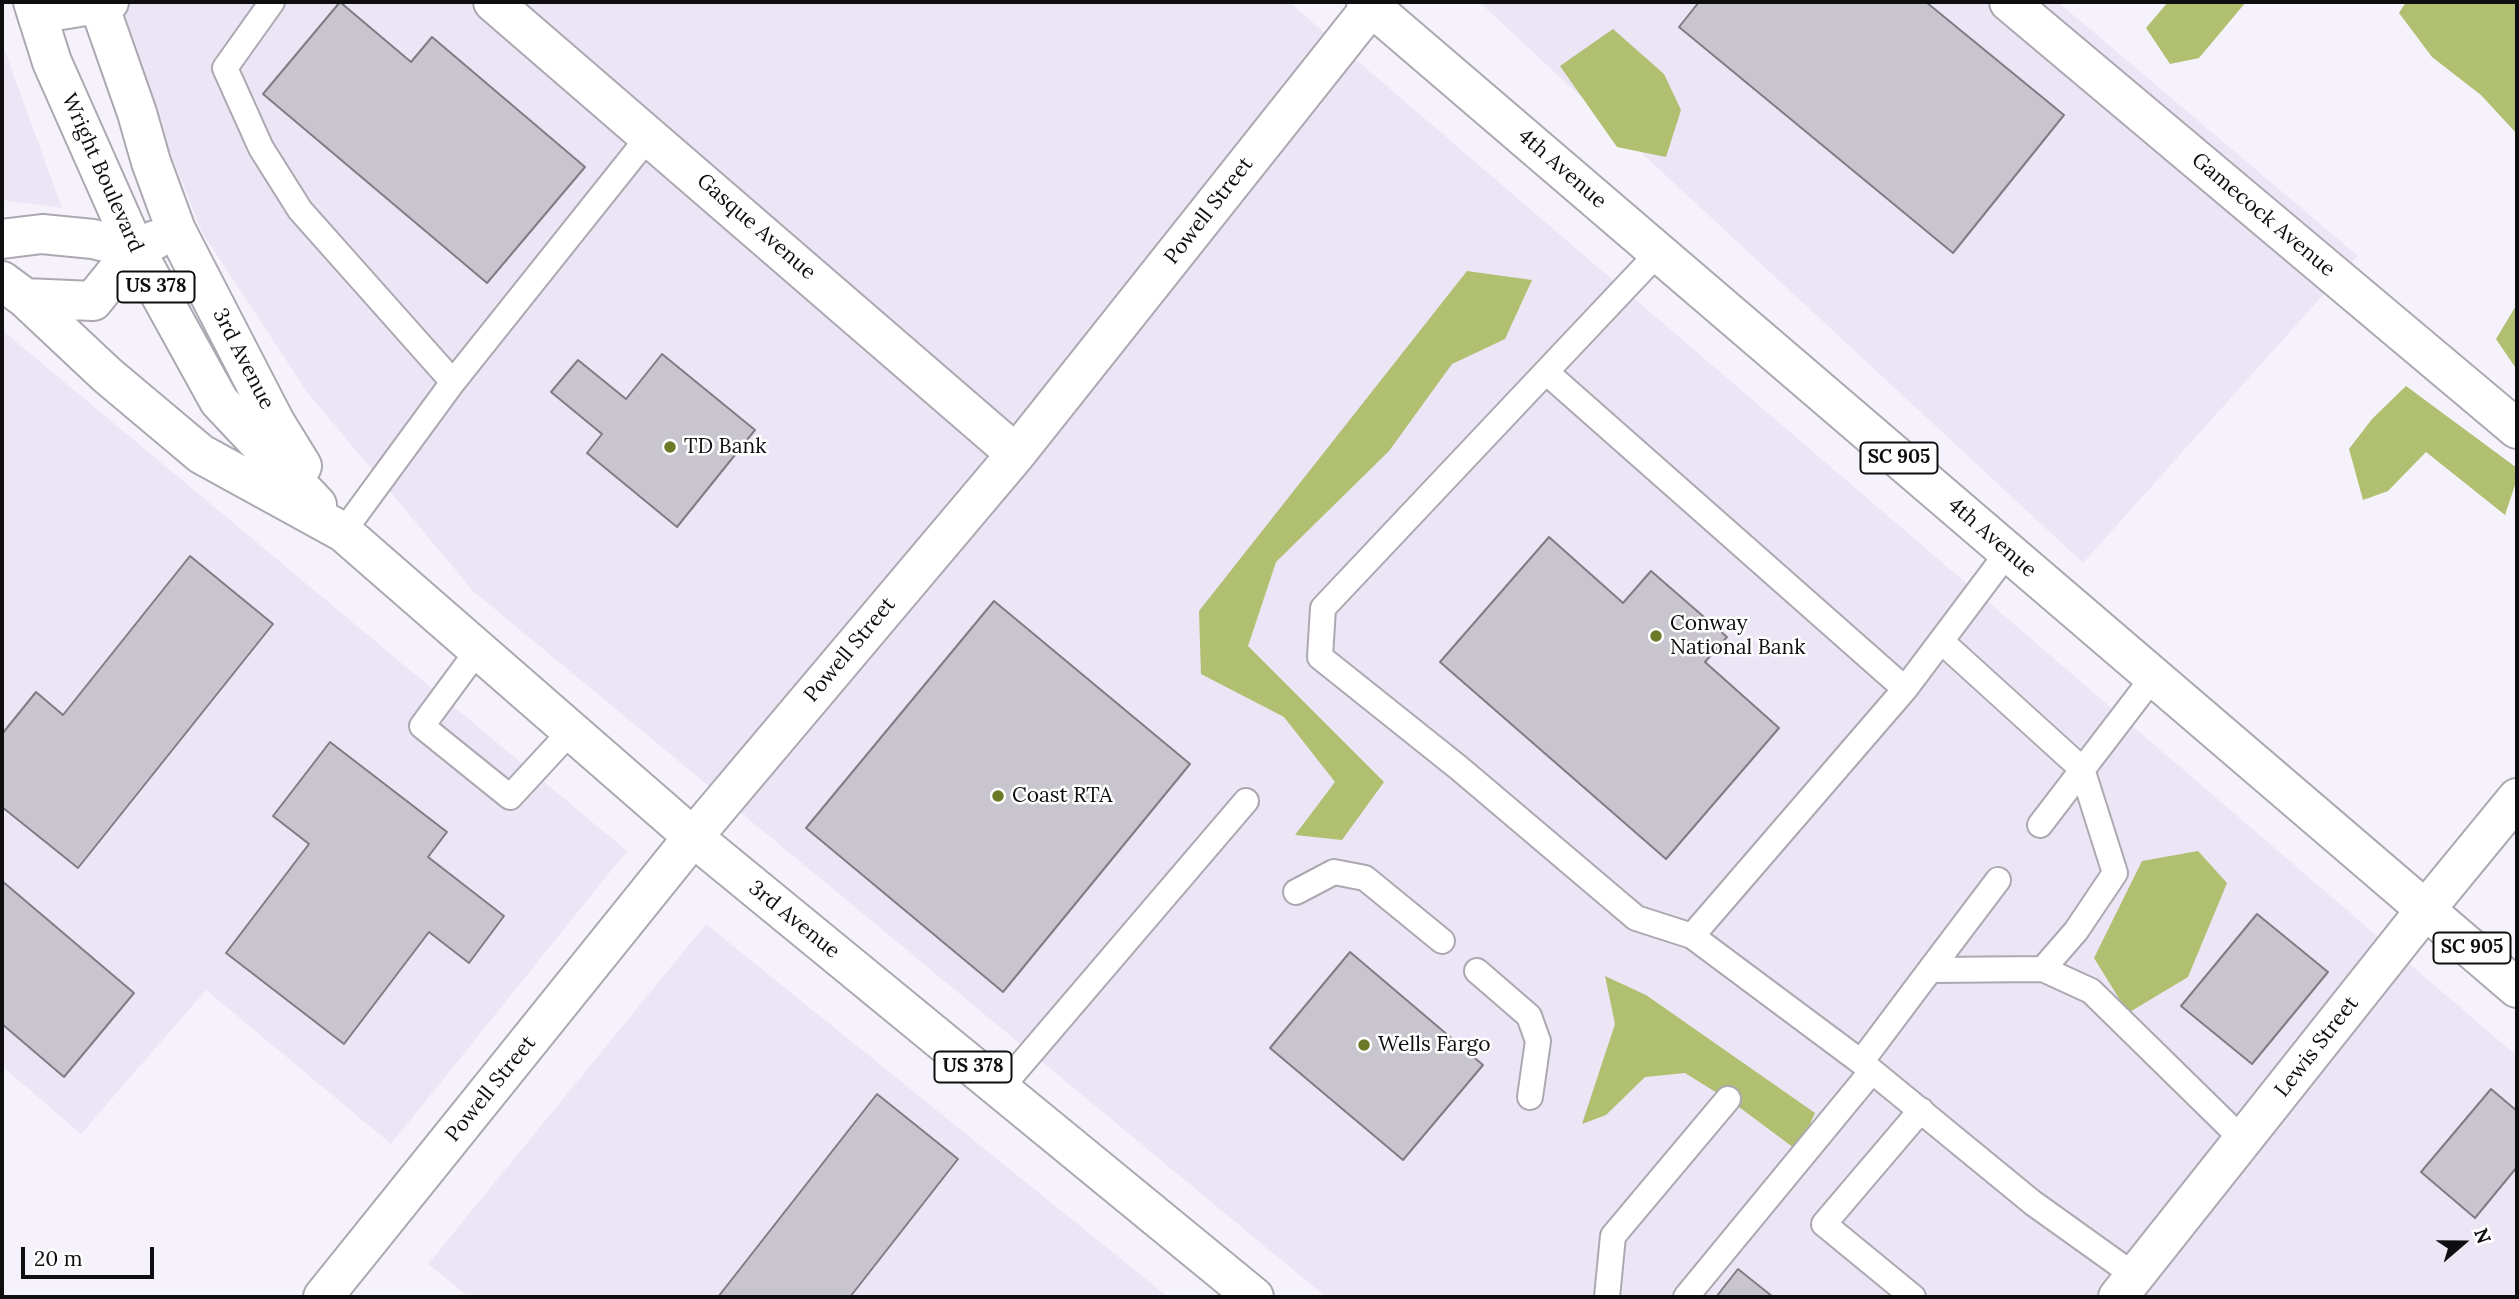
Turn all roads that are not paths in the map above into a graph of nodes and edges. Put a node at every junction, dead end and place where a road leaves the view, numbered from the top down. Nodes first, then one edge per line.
1 (272, 2) edge
2 (494, 2) edge
3 (2009, 2) edge
4 (102, 3) edge
5 (1370, 3) edge
6 (35, 8) edge
7 (650, 135) junction
8 (176, 230) junction
9 (2, 239) edge
10 (135, 249) junction
11 (1659, 252) junction
12 (13, 289) edge
13 (1546, 372) junction
14 (453, 382) junction
15 (2517, 429) edge
16 (1016, 454) junction
17 (343, 532) junction
18 (2008, 552) junction
19 (1941, 641) junction
20 (478, 650) junction
21 (2154, 677) junction
22 (1905, 689) junction
23 (571, 731) junction
24 (2082, 769) junction
25 (2517, 797) edge
26 (1246, 801) dead end
27 (2040, 825) dead end
28 (692, 837) junction
29 (1998, 880) dead end
30 (1296, 892) dead end
31 (2426, 909) junction
32 (1692, 936) junction
33 (1442, 941) dead end
34 (2043, 969) junction
35 (1930, 970) junction
36 (1477, 971) dead end
37 (2517, 988) edge
38 (1867, 1067) junction
39 (1000, 1089) junction
40 (1530, 1097) dead end
41 (1728, 1099) dead end
42 (1921, 1110) junction
43 (2244, 1140) junction
44 (2127, 1287) edge
45 (323, 1297) edge
46 (1254, 1297) edge
47 (1607, 1297) edge
48 (1686, 1297) edge
49 (1913, 1297) edge

1 - 14 lane
2 - 7 main road, Gasque Avenue
3 - 15 main road, Gamecock Avenue
4 - 6 main road
4 - 8 main road, US 378
5 - 11 main road, 4th Avenue / SC 905
5 - 16 main road, Powell Street
6 - 10 main road, Wright Boulevard / US 378
7 - 14 lane
7 - 16 main road, Gasque Avenue
8 - 10 main road
8 - 17 main road, 3rd Avenue / US 378
9 - 10 main road
10 - 12 main road
10 - 17 main road, Wright Boulevard / US 378
11 - 13 lane
11 - 18 main road, 4th Avenue / SC 905
12 - 17 main road, 3rd Avenue
13 - 22 lane
13 - 32 lane
14 - 17 lane
16 - 28 main road, Powell Street
17 - 20 main road, 3rd Avenue / US 378
18 - 19 lane
18 - 21 main road, 4th Avenue / SC 905
19 - 22 lane
19 - 24 lane
20 - 23 main road, 3rd Avenue / US 378
20 - 23 lane
21 - 24 lane
21 - 31 main road, 4th Avenue / SC 905
22 - 32 lane
23 - 28 main road, 3rd Avenue / US 378
24 - 27 lane
24 - 34 lane
25 - 31 main road, Lewis Street
26 - 39 lane
28 - 39 main road, 3rd Avenue / US 378
28 - 45 main road, Powell Street
29 - 35 lane
30 - 33 lane
31 - 37 main road, 4th Avenue / SC 905
31 - 43 main road, Lewis Street
32 - 38 lane
34 - 35 lane
34 - 43 lane
35 - 38 lane
36 - 40 lane
38 - 42 lane
38 - 48 lane
39 - 46 main road, 3rd Avenue / US 378
41 - 47 lane
42 - 44 lane
42 - 49 lane
43 - 44 main road, Lewis Street

